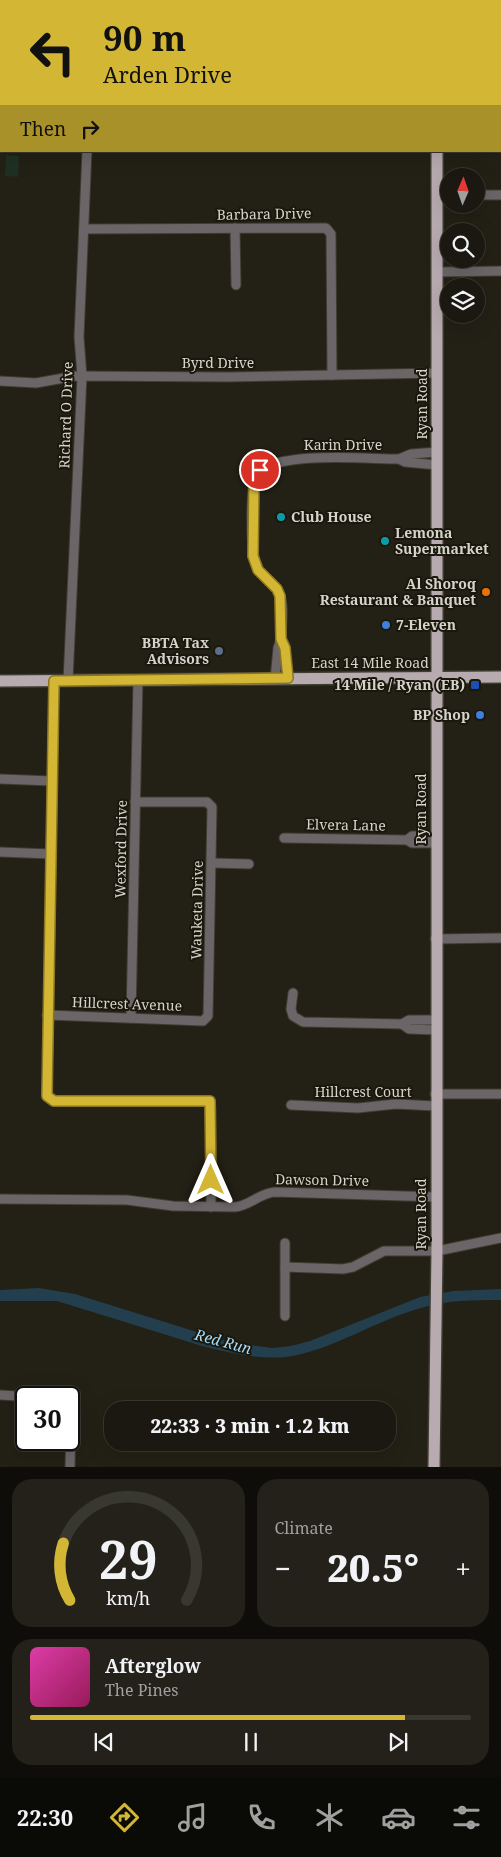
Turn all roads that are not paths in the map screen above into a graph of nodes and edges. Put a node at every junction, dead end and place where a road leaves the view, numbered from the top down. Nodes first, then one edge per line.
1 (87, 152) edge
2 (437, 152) edge
3 (440, 173) edge
4 (485, 195) edge
5 (501, 195) edge
6 (442, 213) edge
7 (235, 228) junction
8 (84, 229) junction
9 (501, 271) edge
10 (437, 272) junction
11 (236, 285) dead end
12 (437, 374) junction
13 (332, 375) junction
14 (82, 376) junction
15 (0, 381) edge
16 (437, 452) junction
17 (399, 459) junction
18 (437, 465) junction
19 (281, 639) junction
20 (501, 677) edge
21 (275, 678) junction
22 (288, 678) junction
23 (437, 678) junction
24 (138, 680) junction
25 (54, 681) junction
26 (68, 681) junction
27 (0, 682) edge
28 (0, 780) edge
29 (52, 781) junction
30 (136, 802) junction
31 (284, 838) dead end
32 (436, 840) junction
33 (0, 852) edge
34 (51, 854) junction
35 (212, 863) junction
36 (249, 864) dead end
37 (501, 938) edge
38 (436, 939) junction
39 (293, 993) dead end
40 (47, 1016) junction
41 (131, 1018) junction
42 (206, 1019) joint
43 (436, 1025) junction
44 (435, 1094) junction
45 (501, 1094) edge
46 (291, 1105) dead end
47 (435, 1106) junction
48 (437, 1197) junction
49 (0, 1199) edge
50 (211, 1207) junction
51 (501, 1238) edge
52 (285, 1243) dead end
53 (437, 1251) junction
54 (285, 1266) junction
55 (285, 1316) dead end
56 (0, 1395) edge
57 (15, 1396) edge
58 (70, 1451) edge
59 (70, 1467) edge
60 (434, 1467) edge

1 - 8 street, Richard O Drive
2 - 3 main road, Ryan Road
4 - 5 street
6 - 10 main road, Ryan Road
7 - 8 street, Barbara Drive
7 - 11 street
7 - 13 street, Barbara Drive
8 - 14 street, Richard O Drive
9 - 10 street
10 - 12 main road, Ryan Road
12 - 13 street, Byrd Drive
12 - 16 main road, Ryan Road
13 - 14 street, Byrd Drive
14 - 15 street, Byrd Drive
14 - 26 street, Richard O Drive
16 - 17 street, Karin Drive
16 - 18 main road, Ryan Road
17 - 18 street, Karin Drive
17 - 19 street, Karin Drive
18 - 23 main road, Ryan Road
19 - 21 street, Karin Drive
19 - 22 street, Karin Drive
20 - 23 main road, East 14 Mile Road
21 - 22 main road, East 14 Mile Road
21 - 24 main road, East 14 Mile Road
22 - 23 main road, East 14 Mile Road
23 - 32 main road, Ryan Road
24 - 26 main road, East 14 Mile Road
24 - 30 street, Wexford Drive
25 - 26 main road, East 14 Mile Road
25 - 27 main road, East 14 Mile Road
25 - 29 street
28 - 29 street
29 - 34 street
30 - 35 street, Wauketa Drive
30 - 41 street, Wexford Drive
31 - 32 street, Elvera Lane
32 - 38 main road, Ryan Road
33 - 34 street
34 - 40 street
35 - 36 street
35 - 42 street, Wauketa Drive
37 - 38 street
38 - 43 main road, Ryan Road
39 - 43 street
40 - 41 street, Hillcrest Avenue
40 - 50 street
41 - 42 street, Hillcrest Avenue
43 - 44 main road, Ryan Road
44 - 45 street
44 - 47 main road, Ryan Road
46 - 47 street, Hillcrest Court
47 - 48 main road, Ryan Road
48 - 50 street, Dawson Drive
48 - 53 main road, Ryan Road
49 - 50 street, Dawson Drive
51 - 53 street
52 - 54 street
53 - 54 street
53 - 60 main road, Ryan Road
54 - 55 street
56 - 57 street
58 - 59 street

